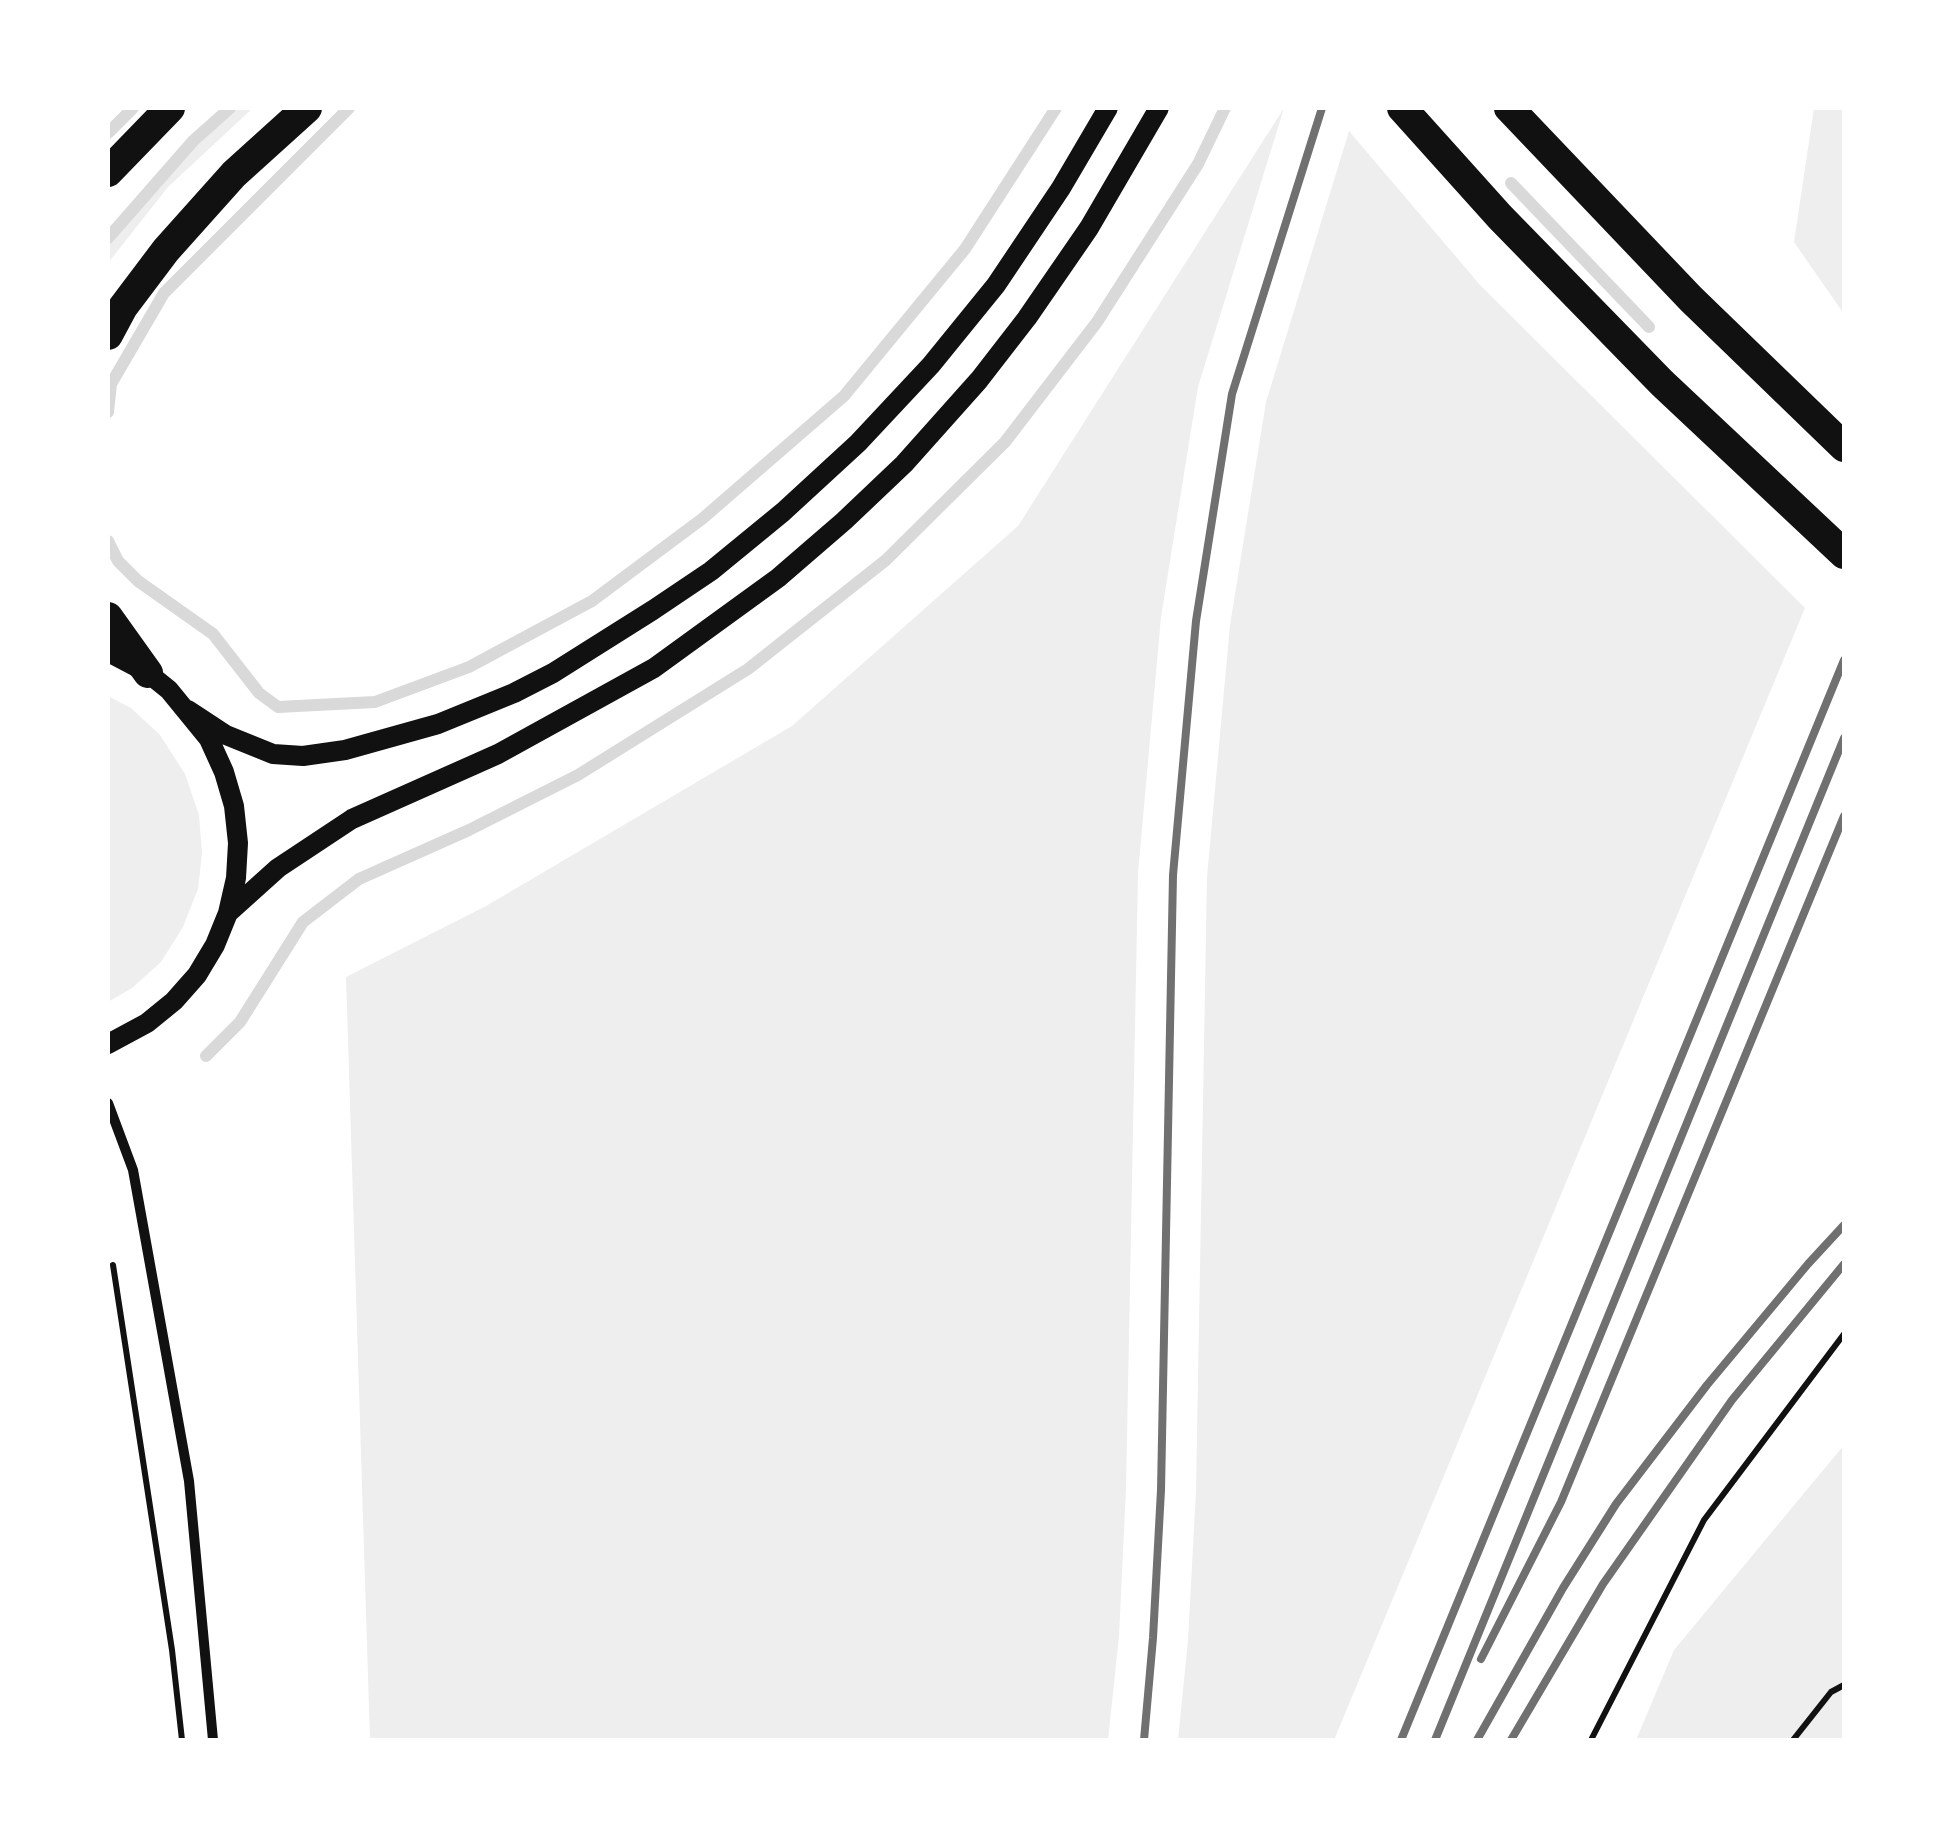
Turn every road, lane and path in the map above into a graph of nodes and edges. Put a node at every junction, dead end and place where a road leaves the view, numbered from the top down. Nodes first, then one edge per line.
1 (170, 108) edge
2 (307, 108) edge
3 (1108, 108) edge
4 (1158, 108) edge
5 (1402, 108) edge
6 (1517, 116) edge
7 (108, 172) edge
8 (108, 335) edge
9 (1844, 446) edge
10 (1844, 554) edge
11 (108, 617) edge
12 (108, 652) edge
13 (148, 674) junction
14 (188, 710) junction
15 (228, 914) junction
16 (108, 1044) edge
17 (108, 1103) edge
18 (113, 1264) dead end
19 (1844, 1334) edge
20 (1844, 1685) edge
21 (182, 1740) edge
22 (213, 1740) edge
23 (1590, 1740) edge
24 (1793, 1740) edge

1 - 7 highway
2 - 8 highway
3 - 14 main road
4 - 15 main road
5 - 10 highway
6 - 9 highway
11 - 13 highway
12 - 13 main road
13 - 14 main road
14 - 15 main road
15 - 16 main road
17 - 22 street
18 - 21 path
19 - 23 path
20 - 24 path

